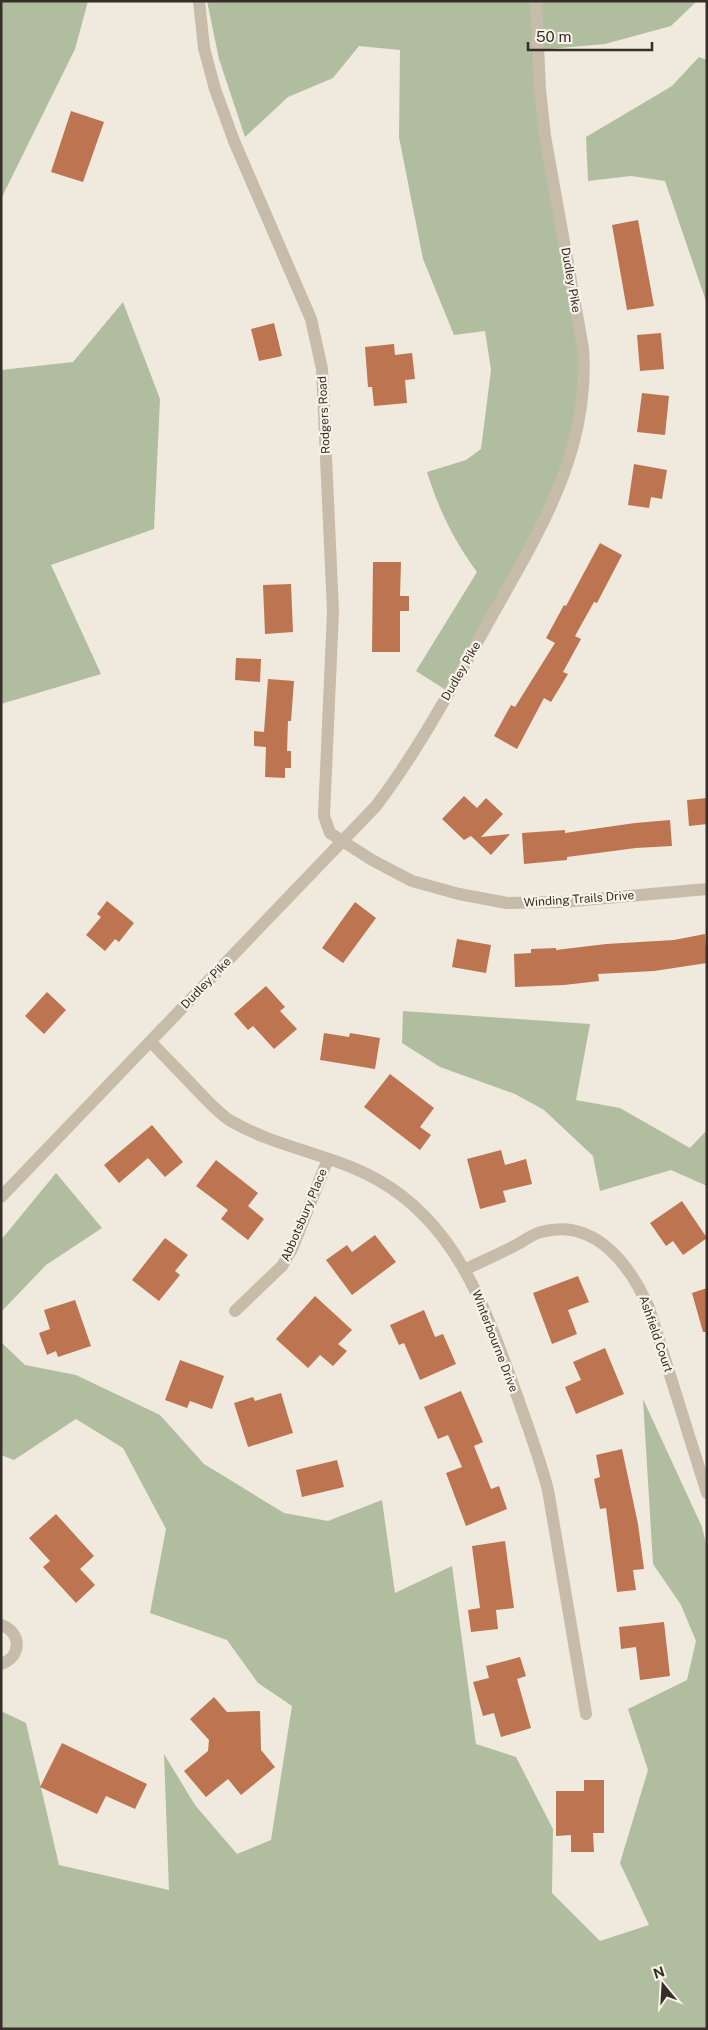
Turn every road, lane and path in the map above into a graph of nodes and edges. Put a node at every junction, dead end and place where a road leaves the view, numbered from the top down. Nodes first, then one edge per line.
1 (199, 1) edge
2 (536, 1) edge
3 (345, 841) junction
4 (707, 889) edge
5 (150, 1042) junction
6 (328, 1159) junction
7 (1, 1197) edge
8 (466, 1269) junction
9 (235, 1311) dead end
10 (707, 1493) edge
11 (1, 1625) edge
12 (1, 1664) edge
13 (586, 1714) dead end

1 - 3 street, Rodgers Road
2 - 3 street, Dudley Pike
3 - 4 street, Winding Trails Drive
3 - 5 street, Dudley Pike
5 - 6 street, Winterbourne Drive
5 - 7 street, Dudley Pike
6 - 8 street, Winterbourne Drive
6 - 9 street, Abbotsbury Place
8 - 10 street, Ashfield Court
8 - 13 street, Winterbourne Drive
11 - 12 street

